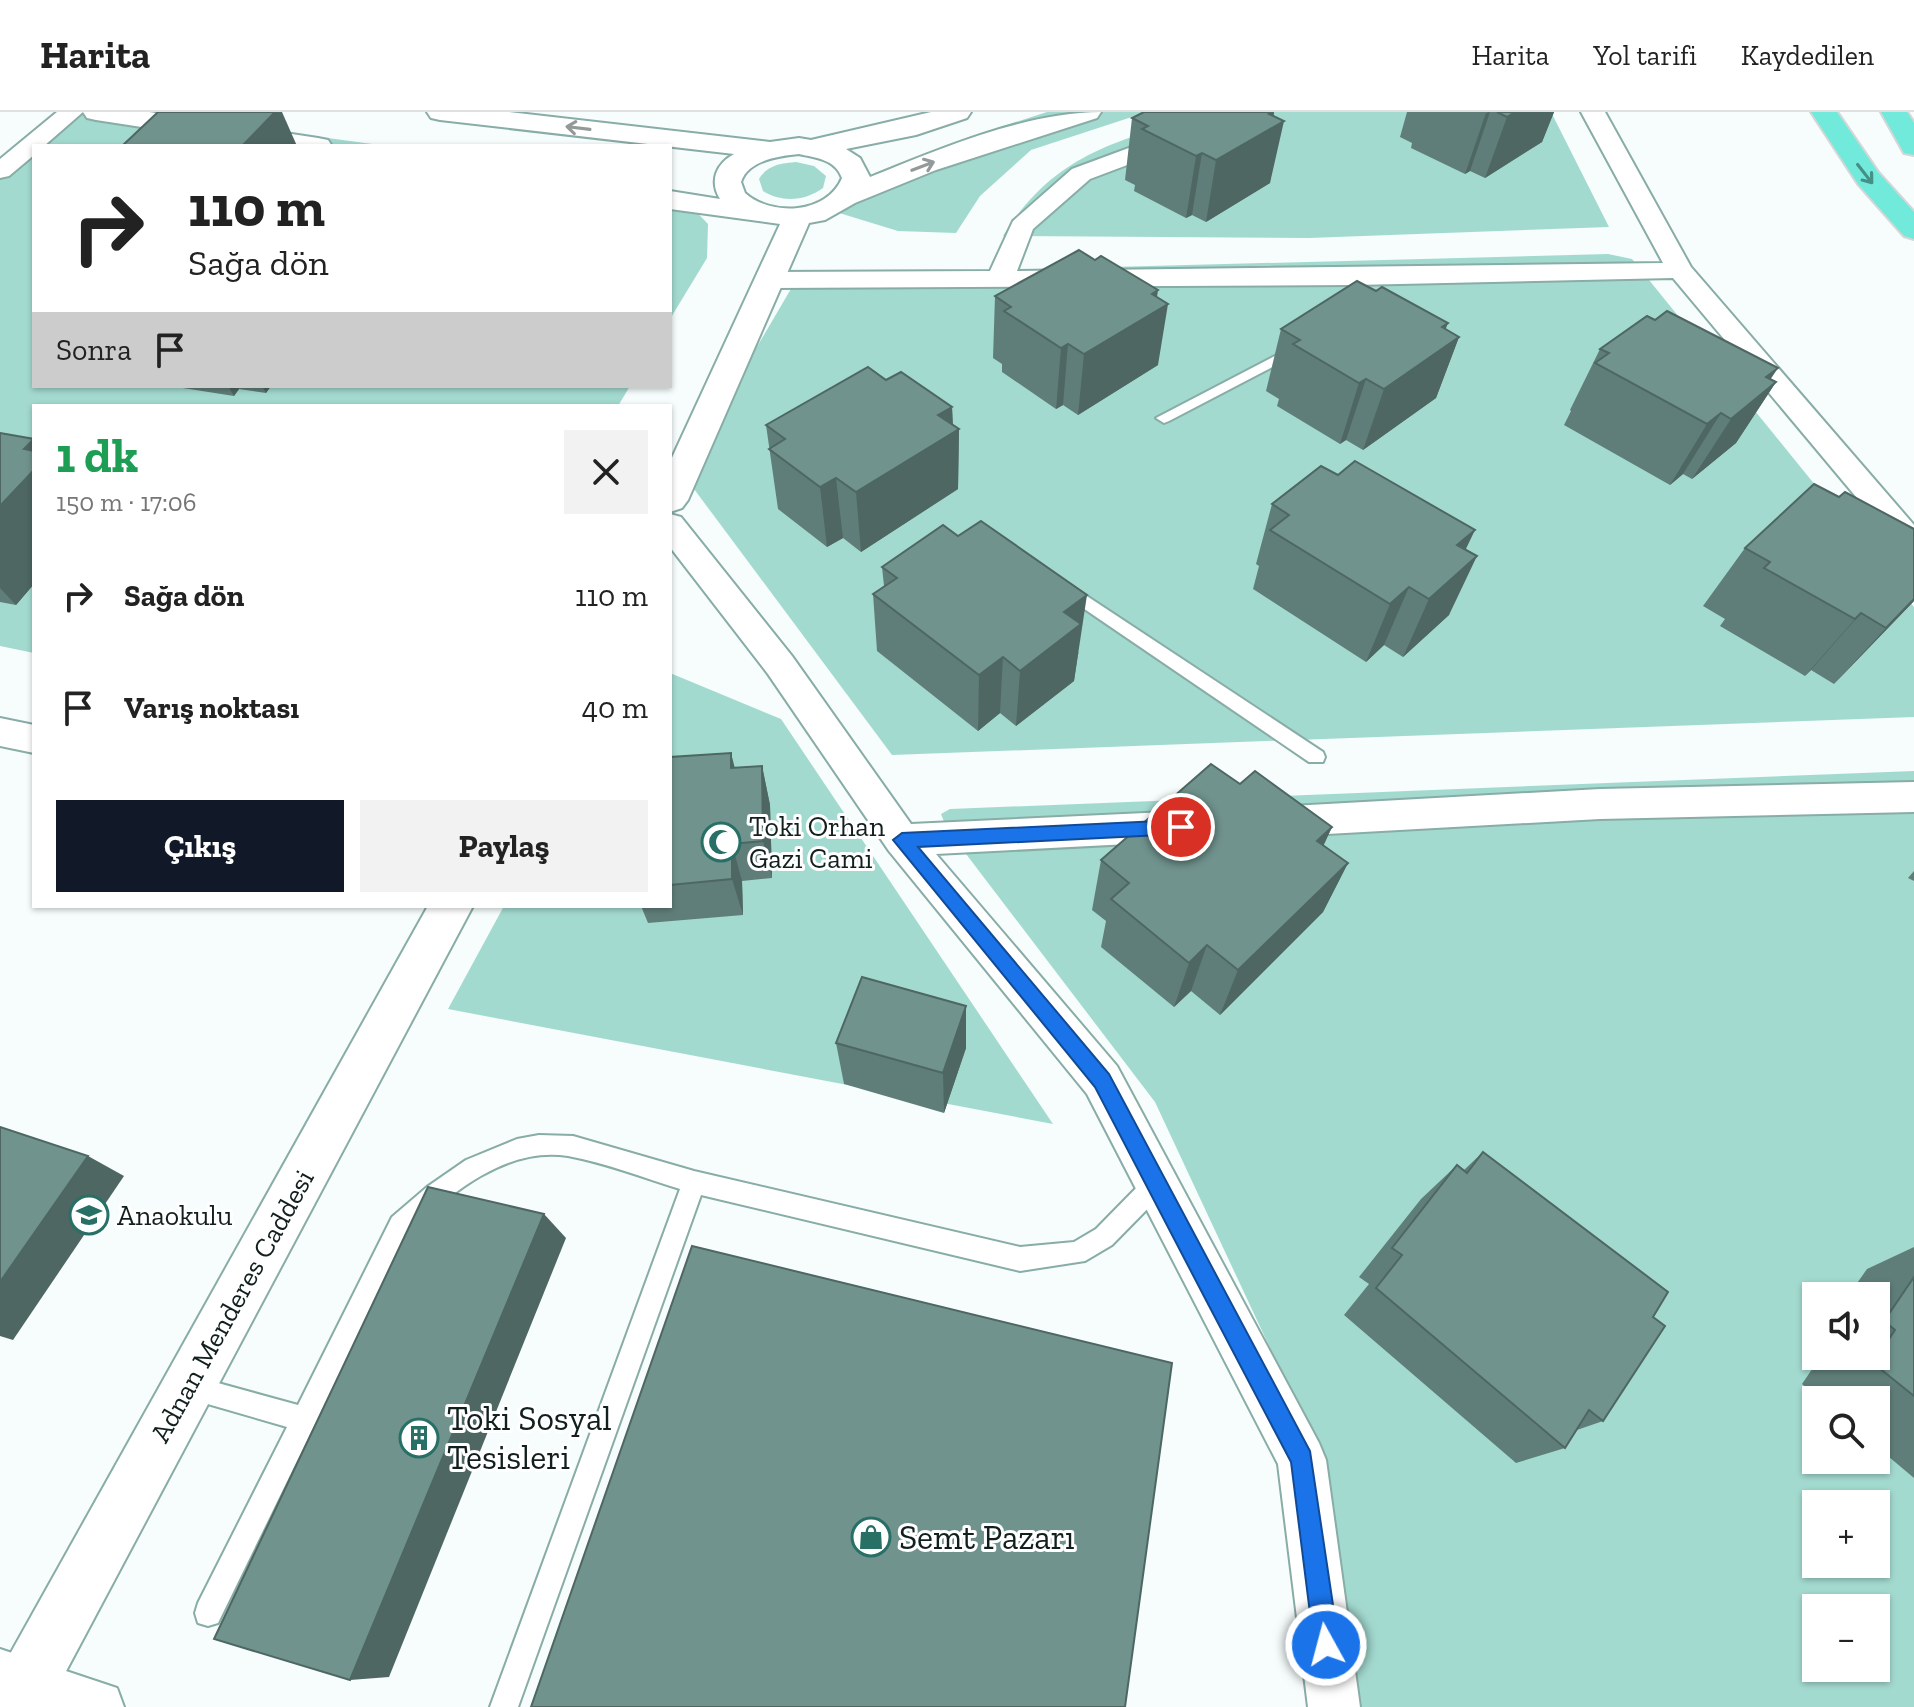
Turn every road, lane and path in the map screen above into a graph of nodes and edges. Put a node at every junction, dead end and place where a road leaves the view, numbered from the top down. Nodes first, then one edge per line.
1 (71, 112) edge
2 (96, 112) edge
3 (440, 112) edge
4 (958, 112) edge
5 (1088, 112) edge
6 (1247, 112) edge
7 (1593, 112) edge
8 (1824, 112) edge
9 (1894, 112) edge
10 (32, 144) edge
11 (32, 144) edge
12 (305, 144) edge
13 (816, 147) junction
14 (1914, 147) edge
15 (767, 150) junction
16 (0, 171) edge
17 (851, 195) junction
18 (672, 200) edge
19 (783, 216) junction
20 (1914, 230) edge
21 (1680, 270) junction
22 (1001, 277) junction
23 (772, 280) junction
24 (1311, 341) edge
25 (1164, 418) dead end
26 (672, 496) edge
27 (672, 528) edge
28 (1914, 545) edge
29 (1051, 578) edge
30 (0, 732) edge
31 (32, 739) edge
32 (1316, 757) dead end
33 (1914, 797) edge
34 (902, 840) junction
35 (450, 908) edge
36 (694, 1182) junction
37 (1156, 1184) junction
38 (189, 1387) junction
39 (304, 1419) junction
40 (208, 1613) dead end
41 (13, 1689) edge
42 (98, 1707) edge
43 (504, 1707) edge
44 (1334, 1707) edge

1 - 10 street
2 - 12 street
15 -> 3 street
4 - 13 street
17 -> 5 street
6 - 22 street
7 - 21 street
8 -> 20 highway
9 - 14 highway
11 - 16 street
13 - 15 street
13 - 17 street
15 - 19 street
17 - 19 street
18 - 19 street
19 - 23 street
21 - 22 street
21 - 28 street
22 - 23 street
23 - 26 street
24 - 25 lane
27 - 34 street
29 - 32 lane
30 - 31 street
33 - 34 street
34 - 37 street
35 - 38 street, Adnan Menderes Caddesi
36 - 37 lane
36 - 39 lane
36 - 43 lane
37 - 44 street
38 - 39 lane
38 - 41 street, Adnan Menderes Caddesi
39 - 40 lane
41 - 42 street

